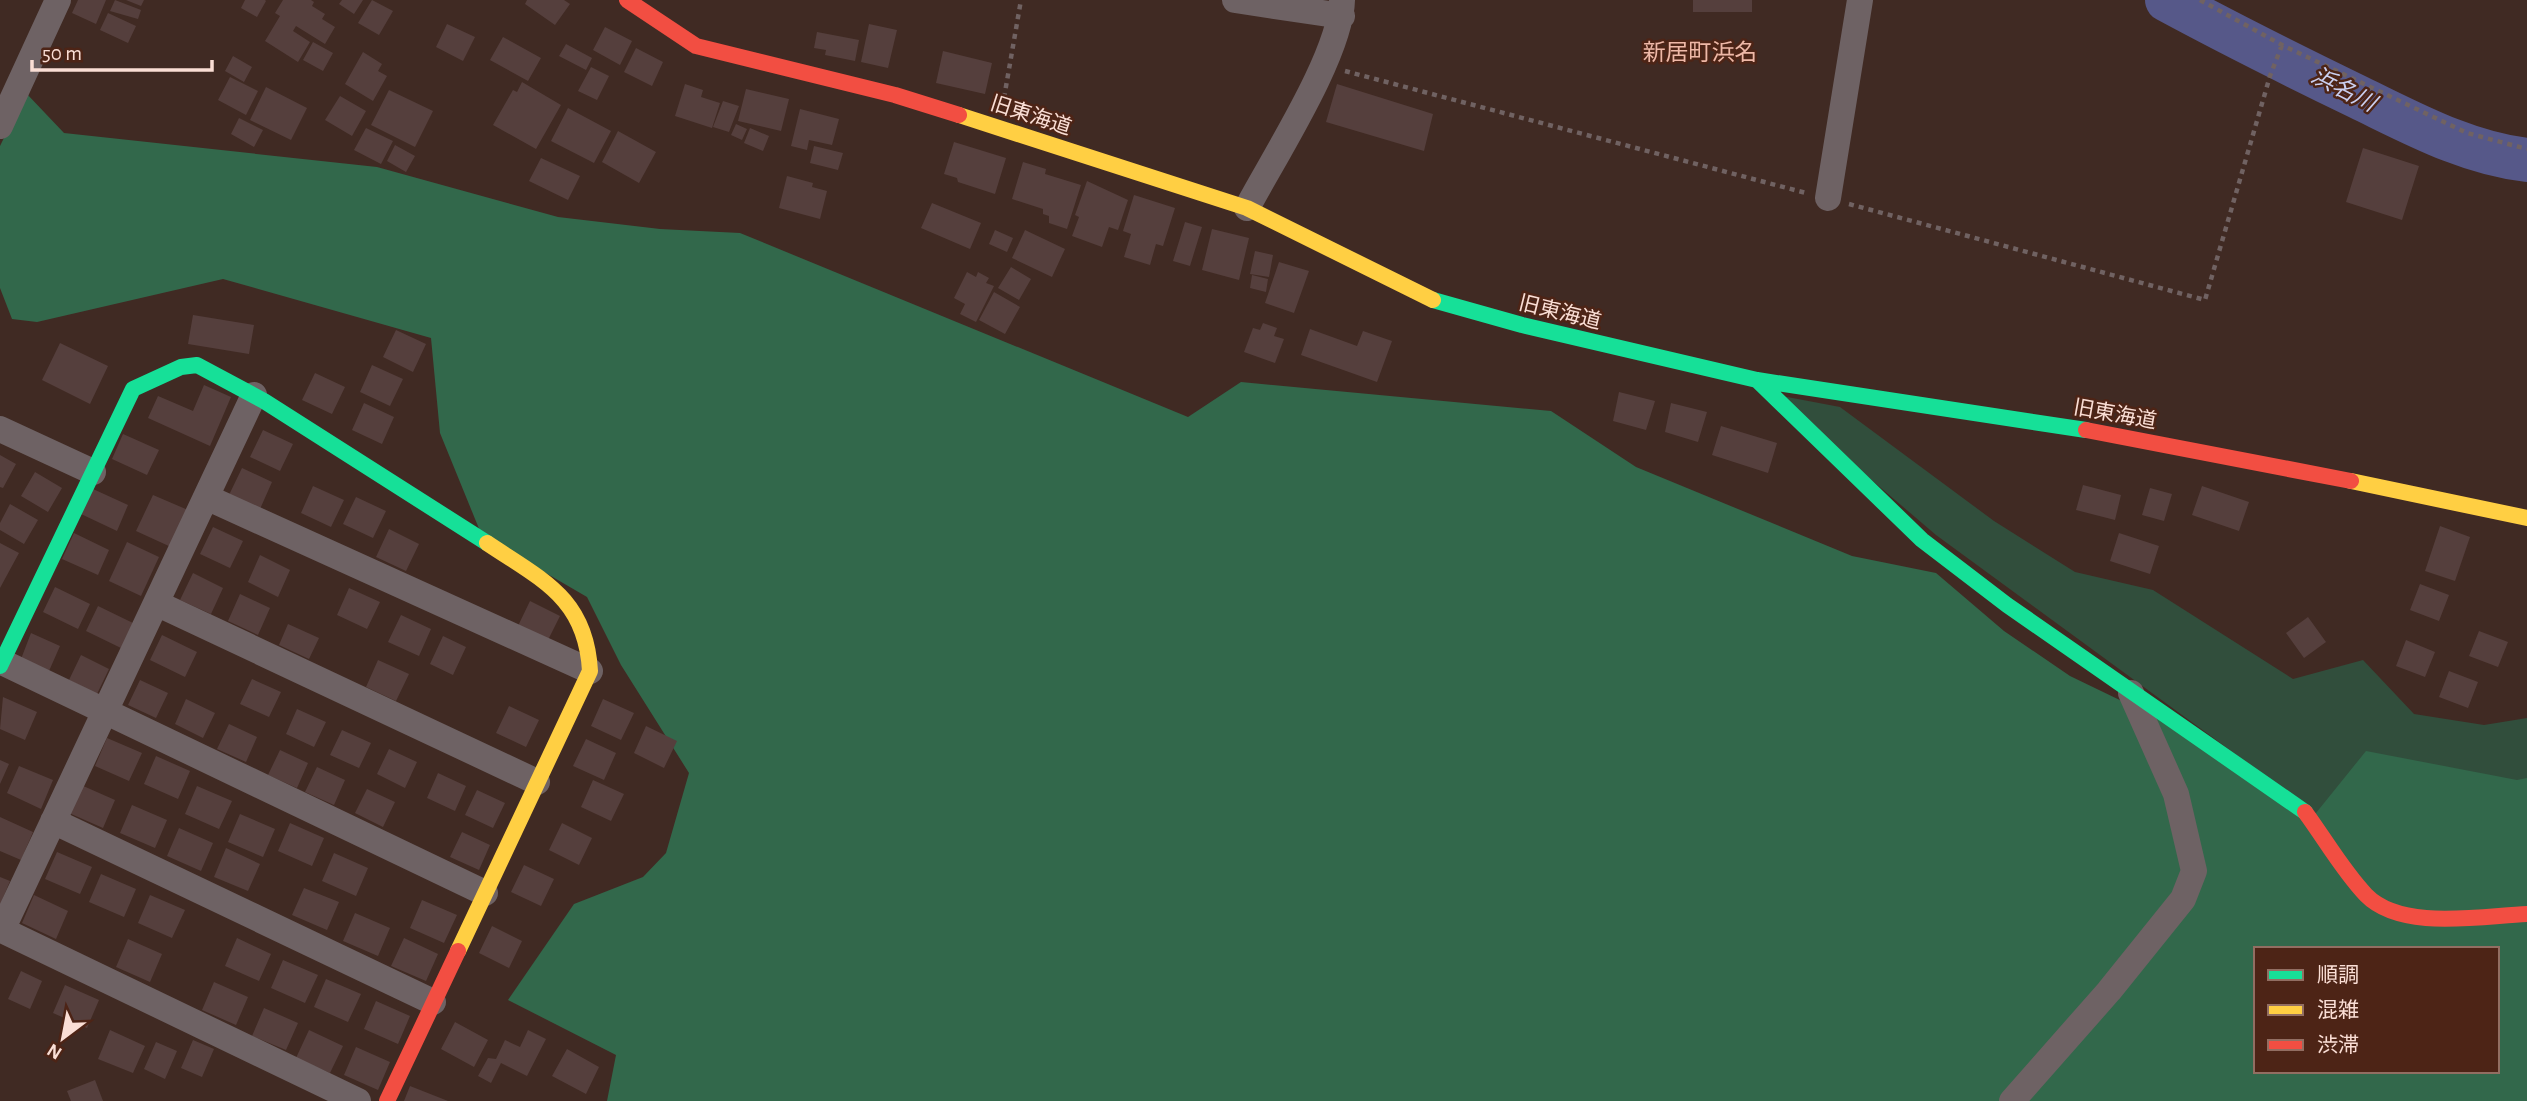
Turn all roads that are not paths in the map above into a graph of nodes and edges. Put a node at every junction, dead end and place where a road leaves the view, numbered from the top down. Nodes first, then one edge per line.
1 (58, 0) edge
2 (627, 0) edge
3 (1235, 0) edge
4 (1860, 0) edge
5 (1342, 8) edge
6 (664, 12) edge
7 (0, 126) edge
8 (1828, 198) road end
9 (1247, 208) junction
10 (1757, 380) junction
11 (254, 395) junction
12 (0, 429) edge
13 (93, 472) junction
14 (206, 497) junction
15 (2527, 518) edge
16 (156, 603) junction
17 (1, 664) edge
18 (590, 671) junction
19 (2130, 691) junction
20 (105, 711) junction
21 (537, 782) junction
22 (53, 821) junction
23 (485, 893) junction
24 (2527, 914) edge
25 (1, 930) edge
26 (433, 1002) junction
27 (358, 1101) edge
28 (387, 1101) edge
29 (2012, 1101) edge

1 - 7 street
2 - 6 street, 旧東海道
3 - 5 street
4 - 8 street
5 - 9 street
6 - 9 street, 旧東海道
9 - 10 street, 旧東海道
10 - 15 street, 旧東海道
10 - 19 street
11 - 13 street
11 - 14 street
11 - 18 street
12 - 13 street
13 - 17 street
14 - 16 street
14 - 18 street
16 - 20 street
16 - 21 street
17 - 20 street
18 - 21 street
19 - 24 street
19 - 29 street
20 - 22 street
20 - 23 street
21 - 23 street
22 - 25 street
22 - 26 street
23 - 26 street
25 - 27 street
26 - 28 street

